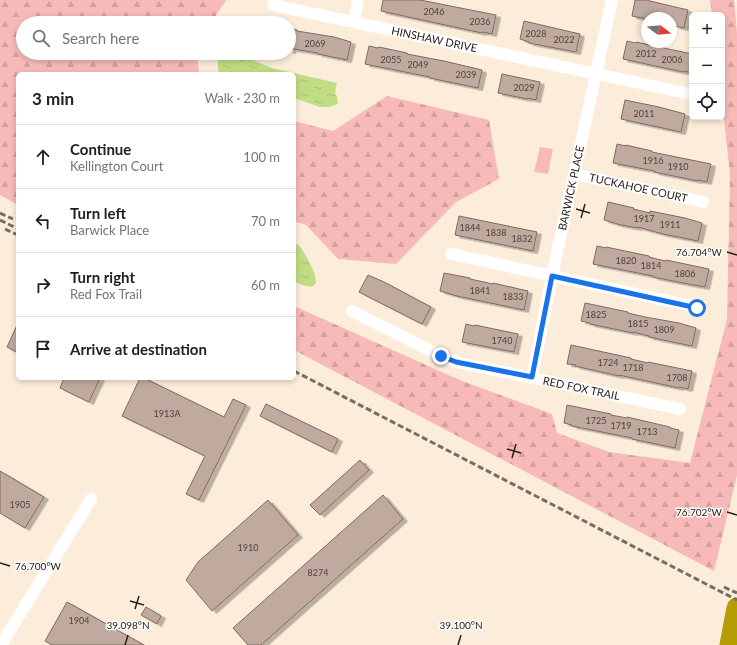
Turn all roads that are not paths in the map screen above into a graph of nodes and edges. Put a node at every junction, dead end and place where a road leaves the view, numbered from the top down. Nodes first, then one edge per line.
1 (358, 0) edge
2 (612, 0) edge
3 (273, 5) dead end
4 (354, 21) junction
5 (596, 73) junction
6 (686, 93) dead end
7 (574, 174) junction
8 (703, 202) dead end
9 (451, 254) dead end
10 (552, 276) junction
11 (697, 308) dead end
12 (352, 311) dead end
13 (532, 377) junction
14 (680, 409) dead end
15 (91, 499) dead end
16 (737, 608) edge
17 (1, 645) edge
18 (730, 645) edge

1 - 4 street
2 - 5 street, BARWICK PLACE
3 - 4 street, HINSHAW DRIVE
4 - 5 street, HINSHAW DRIVE
5 - 6 street, HINSHAW DRIVE
5 - 7 street, BARWICK PLACE
7 - 8 street, TUCKAHOE COURT
7 - 10 street, BARWICK PLACE
9 - 10 street
10 - 11 street
10 - 13 street, BARWICK PLACE
12 - 13 street, RED FOX TRAIL
13 - 14 street, RED FOX TRAIL
15 - 17 street
16 - 18 highway

